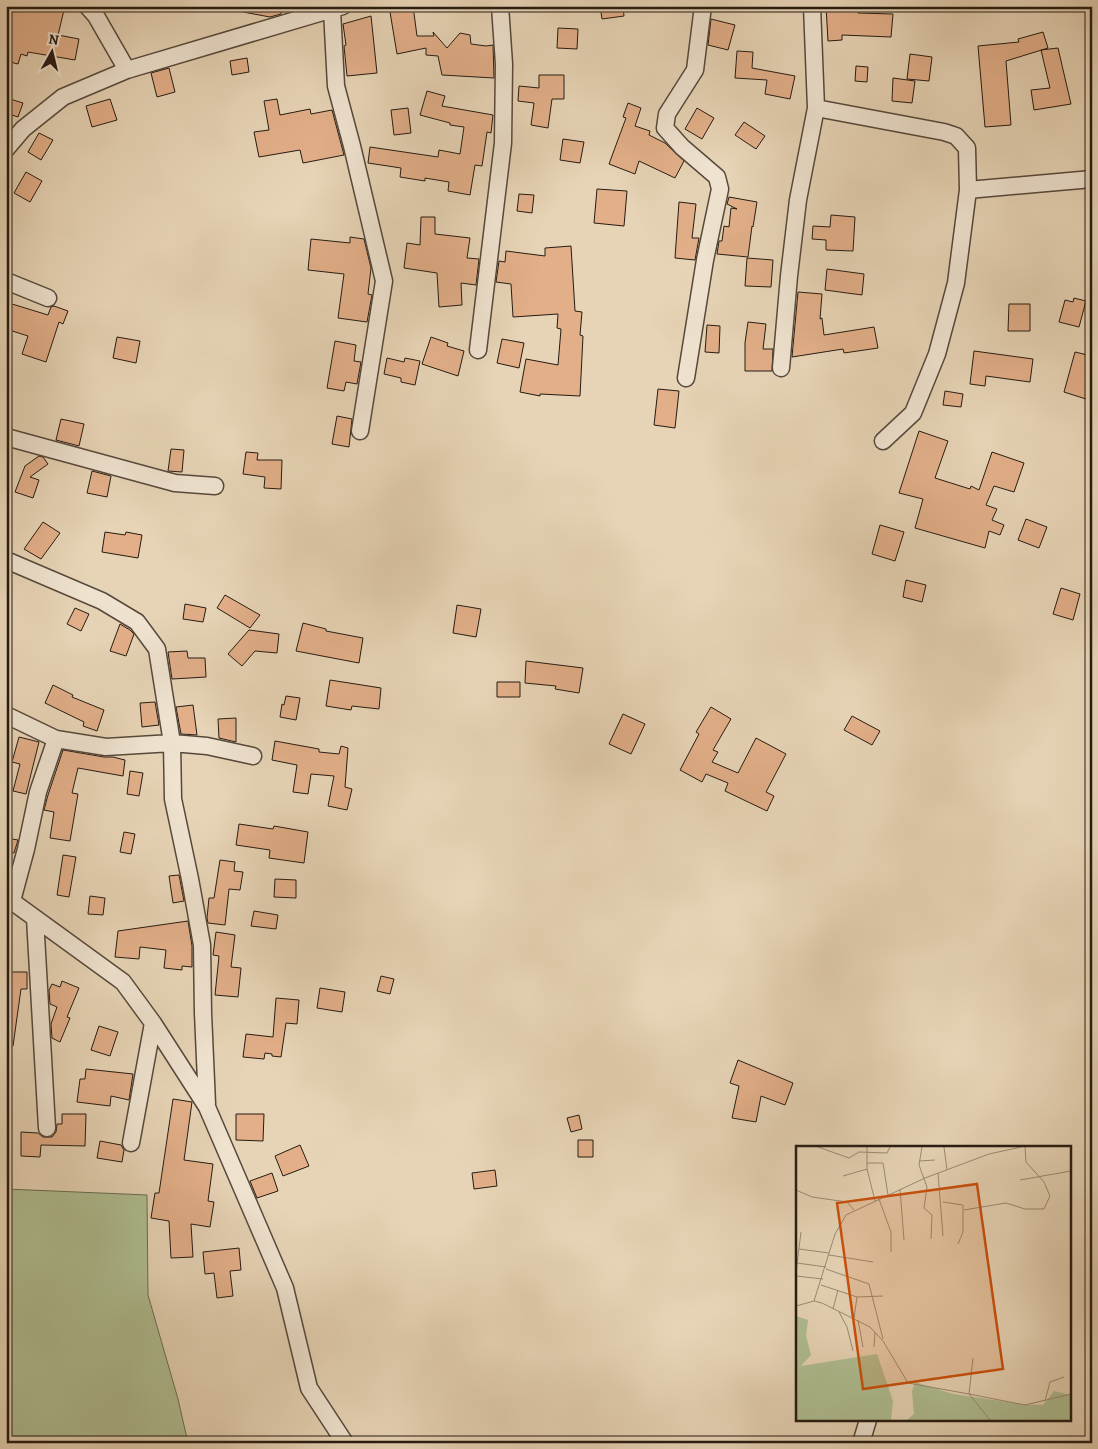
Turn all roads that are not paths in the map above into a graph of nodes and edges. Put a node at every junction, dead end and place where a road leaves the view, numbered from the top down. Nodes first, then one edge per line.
1 (87, 6) edge
2 (500, 6) edge
3 (702, 6) edge
4 (812, 6) edge
5 (338, 8) edge
6 (295, 13) edge
7 (127, 70) junction
8 (816, 108) junction
9 (6, 149) edge
10 (1092, 179) edge
11 (968, 190) junction
12 (6, 280) edge
13 (48, 298) dead end
14 (478, 350) dead end
15 (781, 368) dead end
16 (686, 378) dead end
17 (360, 431) dead end
18 (6, 437) edge
19 (883, 440) dead end
20 (215, 486) dead end
21 (6, 560) edge
22 (6, 715) edge
23 (56, 739) junction
24 (172, 743) junction
25 (253, 756) dead end
26 (9, 899) edge
27 (35, 918) junction
28 (153, 1024) junction
29 (207, 1107) junction
30 (48, 1128) dead end
31 (131, 1142) dead end
32 (867, 1422) edge
33 (345, 1443) edge
34 (861, 1443) edge

1 - 7 street
2 - 14 street
3 - 16 street
4 - 8 street
5 - 6 street
5 - 17 street
6 - 7 street
7 - 9 street
8 - 11 street
8 - 15 street
10 - 11 street
11 - 19 street
12 - 13 street
18 - 20 street
21 - 24 street
22 - 23 street
23 - 24 street
23 - 26 street
24 - 25 street
24 - 29 street
26 - 27 street
27 - 28 street
27 - 30 street
28 - 29 street
28 - 31 street
29 - 33 street
32 - 34 street

